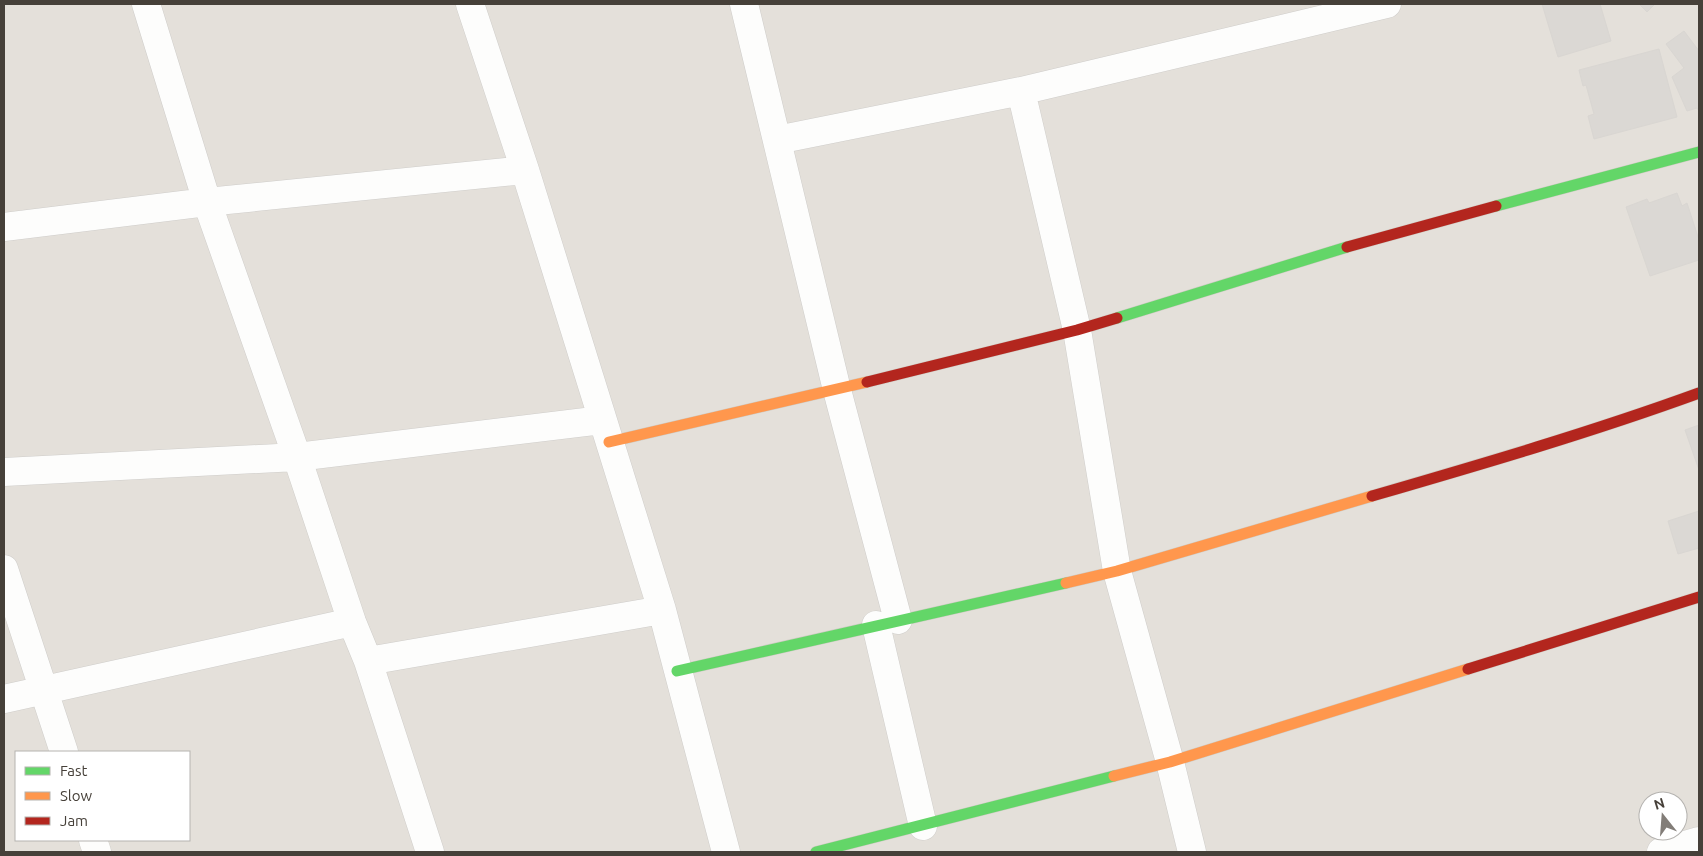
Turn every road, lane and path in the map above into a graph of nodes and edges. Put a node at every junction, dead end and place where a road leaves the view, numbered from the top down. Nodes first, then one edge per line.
1 (146, 4) edge
2 (470, 4) edge
3 (744, 4) edge
4 (1387, 4) edge
5 (1021, 91) junction
6 (777, 140) junction
7 (1699, 152) edge
8 (525, 170) junction
9 (206, 202) junction
10 (4, 227) edge
11 (1077, 330) junction
12 (837, 390) junction
13 (1699, 393) edge
14 (605, 431) junction
15 (297, 457) junction
16 (4, 472) edge
17 (4, 569) edge
18 (1116, 570) junction
19 (1699, 597) edge
20 (662, 610) junction
21 (352, 622) junction
22 (887, 623) junction
23 (368, 661) junction
24 (677, 671) junction
25 (44, 690) junction
26 (4, 699) edge
27 (64, 751) edge
28 (1170, 762) junction
29 (923, 826) junction
30 (1699, 841) edge
31 (430, 852) edge
32 (726, 852) edge
33 (816, 852) edge
34 (1192, 852) edge
35 (1661, 852) edge

1 - 9 street
2 - 8 street
3 - 6 street
4 - 5 street
5 - 6 street
5 - 11 street
6 - 12 street
7 - 11 street
8 - 9 street
8 - 14 street
9 - 10 street
9 - 15 street
11 - 12 street
11 - 18 street
12 - 14 street
12 - 22 street
13 - 18 street
14 - 15 street
14 - 20 street
15 - 16 street
15 - 21 street
17 - 25 street
18 - 22 street
18 - 28 street
19 - 28 street
20 - 23 street
20 - 24 street
21 - 23 street
21 - 25 street
22 - 24 street
22 - 29 street
23 - 31 street
24 - 32 street
25 - 26 street
25 - 27 street
28 - 29 street
28 - 34 street
29 - 33 street
30 - 35 street

